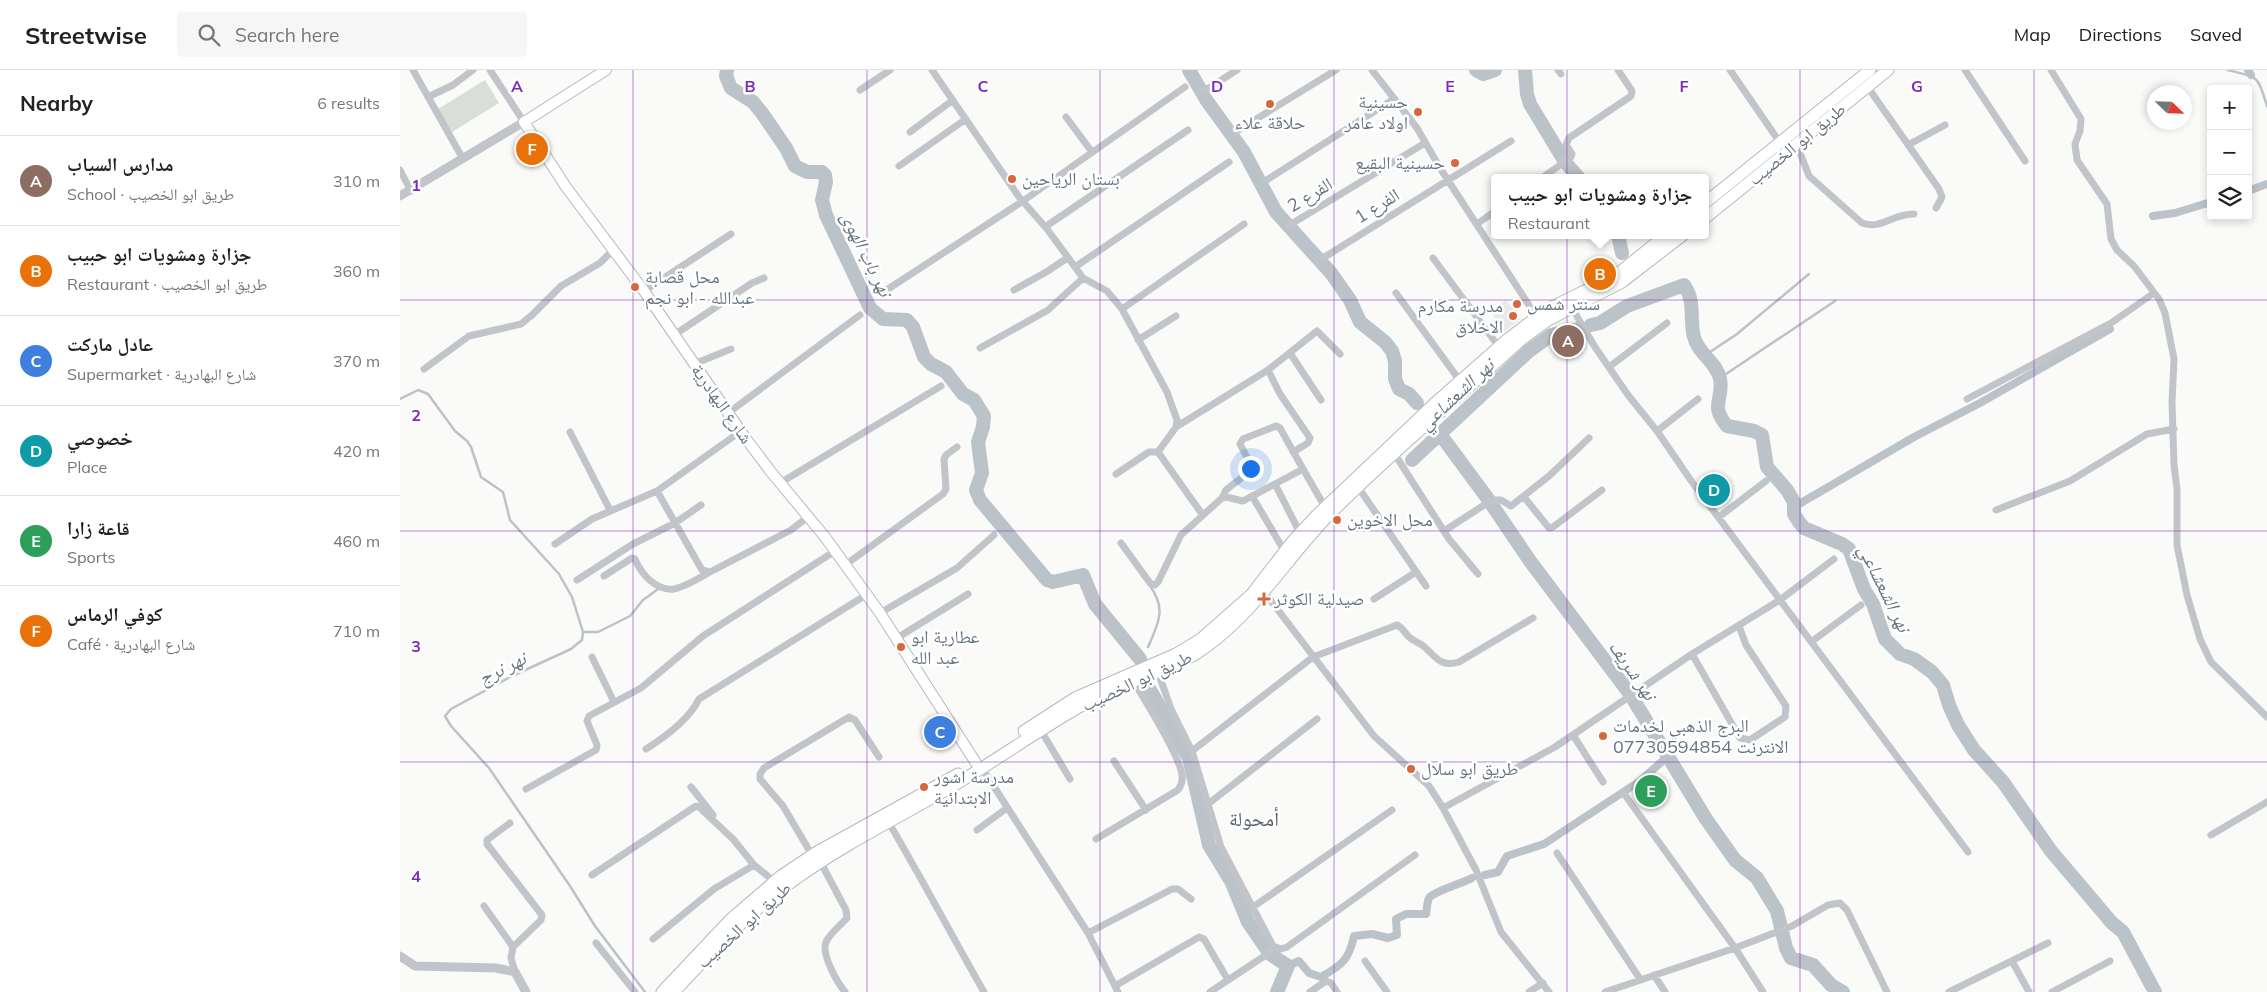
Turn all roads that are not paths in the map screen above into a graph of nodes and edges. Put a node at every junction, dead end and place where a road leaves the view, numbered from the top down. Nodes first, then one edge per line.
1 (413, 70) edge
2 (473, 70) edge
3 (490, 70) edge
4 (890, 70) edge
5 (932, 70) edge
6 (1237, 70) edge
7 (1336, 70) edge
8 (1372, 70) edge
9 (1618, 70) edge
10 (1730, 70) edge
11 (1870, 70) edge
12 (1888, 70) edge
13 (1965, 70) edge
14 (2051, 70) edge
15 (601, 71) edge
16 (1867, 86) junction
17 (1185, 87) dead end
18 (860, 90) dead end
19 (1204, 90) dead end
20 (428, 97) junction
21 (1394, 99) junction
22 (953, 100) junction
23 (1066, 117) dead end
24 (966, 119) junction
25 (524, 122) junction
26 (1946, 125) dead end
27 (1188, 130) dead end
28 (910, 132) dead end
29 (1235, 132) dead end
30 (1511, 141) dead end
31 (1425, 143) junction
32 (1781, 144) junction
33 (1797, 145) junction
34 (1908, 146) junction
35 (1092, 152) junction
36 (463, 159) junction
37 (2025, 160) dead end
38 (1229, 162) dead end
39 (900, 166) dead end
40 (400, 170) edge
41 (1547, 174) edge
42 (1447, 179) junction
43 (1265, 181) dead end
44 (411, 191) junction
45 (400, 196) edge
46 (1022, 201) junction
47 (1709, 201) edge
48 (1936, 208) dead end
49 (1491, 214) edge
50 (1914, 214) dead end
51 (1709, 215) edge
52 (1244, 224) dead end
53 (1477, 224) junction
54 (1288, 226) dead end
55 (1044, 227) junction
56 (731, 234) dead end
57 (1661, 239) edge
58 (1677, 239) edge
59 (613, 250) junction
60 (1067, 258) junction
61 (1323, 258) dead end
62 (1433, 258) dead end
63 (1075, 267) junction
64 (764, 278) dead end
65 (1083, 278) junction
66 (1014, 290) dead end
67 (644, 291) junction
68 (885, 291) dead end
69 (1396, 293) dead end
70 (2154, 293) junction
71 (1122, 308) junction
72 (1572, 308) junction
73 (860, 315) dead end
74 (1176, 316) dead end
75 (1536, 316) junction
76 (1667, 323) dead end
77 (674, 335) junction
78 (1138, 340) junction
79 (1499, 347) junction
80 (980, 348) dead end
81 (731, 349) dead end
82 (1290, 353) junction
83 (1340, 354) dead end
84 (694, 364) junction
85 (1609, 367) junction
86 (424, 369) dead end
87 (1268, 370) junction
88 (1460, 381) junction
89 (941, 386) dead end
90 (1698, 399) dead end
91 (1967, 399) dead end
92 (1321, 400) dead end
93 (728, 413) junction
94 (1176, 426) junction
95 (2174, 429) junction
96 (741, 431) junction
97 (1657, 431) junction
98 (570, 432) dead end
99 (1589, 438) dead end
100 (957, 448) dead end
101 (1158, 452) junction
102 (1293, 452) junction
103 (1394, 453) junction
104 (1303, 469) junction
105 (1116, 474) dead end
106 (1766, 481) dead end
107 (780, 483) junction
108 (1275, 484) junction
109 (1358, 487) junction
110 (1602, 490) dead end
111 (657, 491) junction
112 (1252, 496) junction
113 (1222, 498) junction
114 (1524, 498) junction
115 (701, 505) dead end
116 (1325, 507) junction
117 (610, 510) junction
118 (1996, 510) dead end
119 (1202, 514) junction
120 (809, 516) junction
121 (1719, 517) junction
122 (675, 523) junction
123 (1444, 531) junction
124 (1300, 533) junction
125 (994, 535) dead end
126 (1121, 543) dead end
127 (555, 544) dead end
128 (835, 551) junction
129 (1285, 552) junction
130 (1834, 559) dead end
131 (845, 565) junction
132 (710, 572) junction
133 (1416, 572) junction
134 (1478, 574) dead end
135 (604, 576) dead end
136 (577, 580) dead end
137 (1426, 586) dead end
138 (1265, 593) junction
139 (968, 594) dead end
140 (866, 595) junction
141 (1374, 599) dead end
142 (1780, 600) junction
143 (1861, 606) dead end
144 (880, 613) junction
145 (1533, 618) dead end
146 (1232, 620) junction
147 (1739, 626) junction
148 (897, 638) junction
149 (1811, 642) junction
150 (1692, 654) junction
151 (592, 657) dead end
152 (1313, 657) junction
153 (1158, 672) junction
154 (1134, 680) junction
155 (614, 702) junction
156 (2267, 717) edge
157 (1317, 719) dead end
158 (1040, 729) junction
159 (1574, 735) junction
160 (646, 749) dead end
161 (1192, 751) junction
162 (879, 757) dead end
163 (1114, 761) dead end
164 (979, 766) junction
165 (1070, 779) dead end
166 (1603, 782) dead end
167 (691, 787) dead end
168 (526, 789) dead end
169 (1625, 795) dead end
170 (2267, 802) edge
171 (1208, 804) junction
172 (1007, 808) junction
173 (1444, 808) junction
174 (1146, 810) junction
175 (1392, 810) dead end
176 (510, 823) dead end
177 (889, 823) junction
178 (977, 830) dead end
179 (2211, 835) dead end
180 (1096, 839) dead end
181 (735, 841) junction
182 (831, 850) junction
183 (1557, 852) dead end
184 (1968, 852) dead end
185 (1415, 855) dead end
186 (817, 859) junction
187 (754, 865) junction
188 (592, 875) dead end
189 (774, 881) junction
190 (1191, 899) dead end
191 (484, 906) dead end
192 (1252, 907) junction
193 (1088, 933) junction
194 (653, 939) dead end
195 (596, 943) dead end
196 (2048, 943) dead end
197 (512, 947) junction
198 (1272, 948) junction
199 (1735, 948) junction
200 (400, 956) edge
201 (1365, 961) dead end
202 (2012, 961) junction
203 (2110, 961) dead end
204 (515, 972) junction
205 (1654, 975) junction
206 (1640, 979) junction
207 (1228, 980) junction
208 (1543, 983) junction
209 (1116, 989) edge
210 (526, 992) edge
211 (635, 992) edge
212 (662, 992) edge
213 (674, 992) edge
214 (845, 992) edge
215 (984, 992) edge
216 (1210, 992) edge
217 (1310, 992) edge
218 (1337, 992) edge
219 (1386, 992) edge
220 (1529, 992) edge
221 (1550, 992) edge
222 (1605, 992) edge
223 (1664, 992) edge
224 (1763, 992) edge
225 (1887, 992) edge
226 (1949, 992) edge
227 (2029, 992) edge
228 (2052, 992) edge

1 - 20 street
2 - 20 street
3 - 25 street
4 - 18 street
5 - 22 street
6 - 19 street
7 - 29 street
8 - 21 street
9 - 41 street
10 - 32 street
11 - 32 main road, طريق ابو الخصيب
12 - 16 main road, طريق ابو الخصيب
13 - 37 street
14 - 70 street
15 - 25 main road
16 - 33 main road, طريق ابو الخصيب
16 - 34 street
17 - 35 street
20 - 36 street
21 - 31 street
21 - 43 street
22 - 24 street
22 - 28 street
23 - 35 street
24 - 39 street
24 - 46 street
25 - 36 street
25 - 59 main road, شارع البهادرية
26 - 34 street
27 - 55 street
30 - 42 street, الفرع 1
31 - 42 street
31 - 54 street, الفرع 2
32 - 47 main road, طريق ابو الخصيب
33 - 50 street
33 - 51 main road, طريق ابو الخصيب
34 - 48 street
35 - 46 street
36 - 44 street
38 - 63 street
40 - 44 street
42 - 53 street
42 - 61 street, الفرع 1
44 - 45 street
46 - 55 street
46 - 68 street
49 - 53 street
52 - 71 street
53 - 75 street
55 - 60 street
56 - 67 street
57 - 75 main road, طريق ابو الخصيب
58 - 72 main road, طريق ابو الخصيب
59 - 67 main road, شارع البهادرية
59 - 86 street
60 - 63 street
60 - 66 street
62 - 79 street
63 - 65 street
64 - 77 street
65 - 71 street
65 - 80 street
67 - 77 main road, شارع البهادرية
69 - 88 street
70 - 91 street
70 - 95 street
71 - 78 street
72 - 85 street
72 - 103 main road, طريق ابو الخصيب
73 - 93 street
74 - 78 street
75 - 79 main road, طريق ابو الخصيب
76 - 85 street
77 - 84 main road, شارع البهادرية
78 - 94 street
79 - 88 main road, طريق ابو الخصيب
81 - 84 street
82 - 83 street
82 - 87 street
82 - 92 street
84 - 93 main road, شارع البهادرية
85 - 97 street
87 - 94 street
87 - 102 street
88 - 116 main road, طريق ابو الخصيب
89 - 107 street
90 - 97 street
93 - 96 main road, شارع البهادرية
94 - 101 street
95 - 118 street
95 - 156 street
96 - 107 main road, شارع البهادرية
96 - 111 street
97 - 121 street
98 - 117 street
99 - 114 street
100 - 131 street
101 - 105 street
101 - 119 street
102 - 104 street
102 - 113 street
103 - 109 main road, طريق ابو الخصيب
103 - 123 street
104 - 108 street
104 - 116 street
106 - 121 street
107 - 120 main road, شارع البهادرية
108 - 112 street
108 - 124 street
109 - 133 street
109 - 138 main road, طريق ابو الخصيب
110 - 114 street
111 - 117 street
111 - 122 street
112 - 113 street
112 - 129 street
113 - 119 street
114 - 123 street
115 - 122 street
116 - 124 main road, طريق ابو الخصيب
117 - 127 street
119 - 126 street
120 - 128 main road, شارع البهادرية
120 - 132 street
121 - 142 street
122 - 132 street
122 - 136 street
123 - 134 street
124 - 129 main road, طريق ابو الخصيب
125 - 144 street
128 - 131 main road, شارع البهادرية
128 - 155 street
129 - 146 main road, طريق ابو الخصيب
130 - 142 street
131 - 140 main road, شارع البهادرية
132 - 135 street
133 - 137 street
133 - 141 street
138 - 146 main road, طريق ابو الخصيب
138 - 152 street
139 - 148 street
140 - 144 main road, شارع البهادرية
140 - 160 street
142 - 147 street
142 - 149 street
143 - 149 street
144 - 148 main road, شارع البهادرية
145 - 152 street
146 - 153 main road, طريق ابو الخصيب
146 - 164 main road, طريق ابو الخصيب
147 - 150 street
147 - 150 street
148 - 164 main road, شارع البهادرية
149 - 184 street
150 - 159 street
151 - 155 street
152 - 161 street
152 - 173 street
153 - 154 main road, طريق ابو الخصيب
153 - 161 street
154 - 158 main road, طريق ابو الخصيب
154 - 174 street
155 - 168 street
157 - 171 street
158 - 164 main road, طريق ابو الخصيب
158 - 165 street
159 - 166 street
159 - 173 street
161 - 171 street
162 - 186 street
163 - 174 street
164 - 172 street
164 - 177 main road, طريق ابو الخصيب
164 - 182 main road, طريق ابو الخصيب
167 - 181 street
169 - 199 street
170 - 179 street
171 - 192 street
172 - 178 street
172 - 193 street
173 - 208 street
174 - 180 street
175 - 192 street
176 - 197 street
177 - 182 main road, طريق ابو الخصيب
177 - 215 street
181 - 187 street
181 - 188 street
182 - 186 main road, طريق ابو الخصيب
183 - 206 street
185 - 198 street
186 - 189 main road, طريق ابو الخصيب
186 - 213 main road, طريق ابو الخصيب
186 - 214 street
187 - 189 street
187 - 194 street
189 - 212 main road, طريق ابو الخصيب
190 - 193 street
191 - 197 street
192 - 198 street
193 - 209 street
195 - 211 street
196 - 202 street
197 - 204 street
198 - 207 street
199 - 205 street
199 - 224 street
199 - 225 street
200 - 204 street
201 - 219 street
202 - 226 street
202 - 227 street
203 - 228 street
204 - 210 street
205 - 206 street
205 - 223 street
206 - 222 street
207 - 209 street
207 - 216 street
208 - 220 street
208 - 221 street
217 - 218 street

